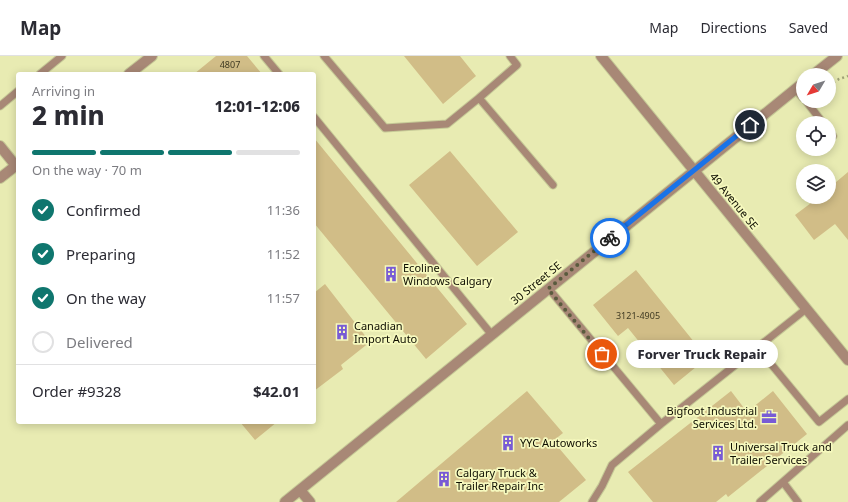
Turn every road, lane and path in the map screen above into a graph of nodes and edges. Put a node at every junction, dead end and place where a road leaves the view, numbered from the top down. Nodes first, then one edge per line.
1 (62, 56) edge
2 (152, 56) edge
3 (264, 56) edge
4 (324, 56) edge
5 (510, 56) edge
6 (601, 56) edge
7 (837, 56) edge
8 (822, 68) edge
9 (42, 72) edge
10 (132, 72) edge
11 (277, 72) edge
12 (848, 76) edge
13 (836, 81) edge
14 (796, 88) edge
15 (16, 94) edge
16 (479, 98) junction
17 (0, 106) edge
18 (811, 108) edge
19 (818, 116) edge
20 (316, 119) edge
21 (0, 146) edge
22 (16, 164) edge
23 (16, 166) edge
24 (694, 170) junction
25 (0, 178) edge
26 (553, 186) dead end
27 (548, 289) junction
28 (806, 308) junction
29 (492, 335) junction
30 (757, 347) junction
31 (848, 360) edge
32 (848, 399) edge
33 (661, 424) junction
34 (848, 425) edge
35 (783, 482) junction
36 (300, 490) junction
37 (285, 502) edge
38 (310, 502) edge
39 (592, 502) edge
40 (760, 502) edge
41 (798, 502) edge

1 - 9 lane
2 - 10 street
3 - 11 lane
4 - 16 lane
5 - 16 lane
6 - 24 street, 49 Avenue SE
7 - 8 street
12 - 13 path
14 - 24 street, 30 Street SE
15 - 17 lane
16 - 26 lane
18 - 19 lane
20 - 29 lane
21 - 22 street
23 - 25 street
24 - 27 street, 30 Street SE
24 - 28 street, 49 Avenue SE
27 - 29 street, 30 Street SE
27 - 33 lane
28 - 30 lane
28 - 31 street, 49 Avenue SE
29 - 36 street, 30 Street SE
30 - 32 lane
30 - 33 lane
33 - 39 lane
34 - 35 lane
35 - 40 lane
35 - 41 lane
36 - 37 street, 30 Street SE
36 - 38 street

